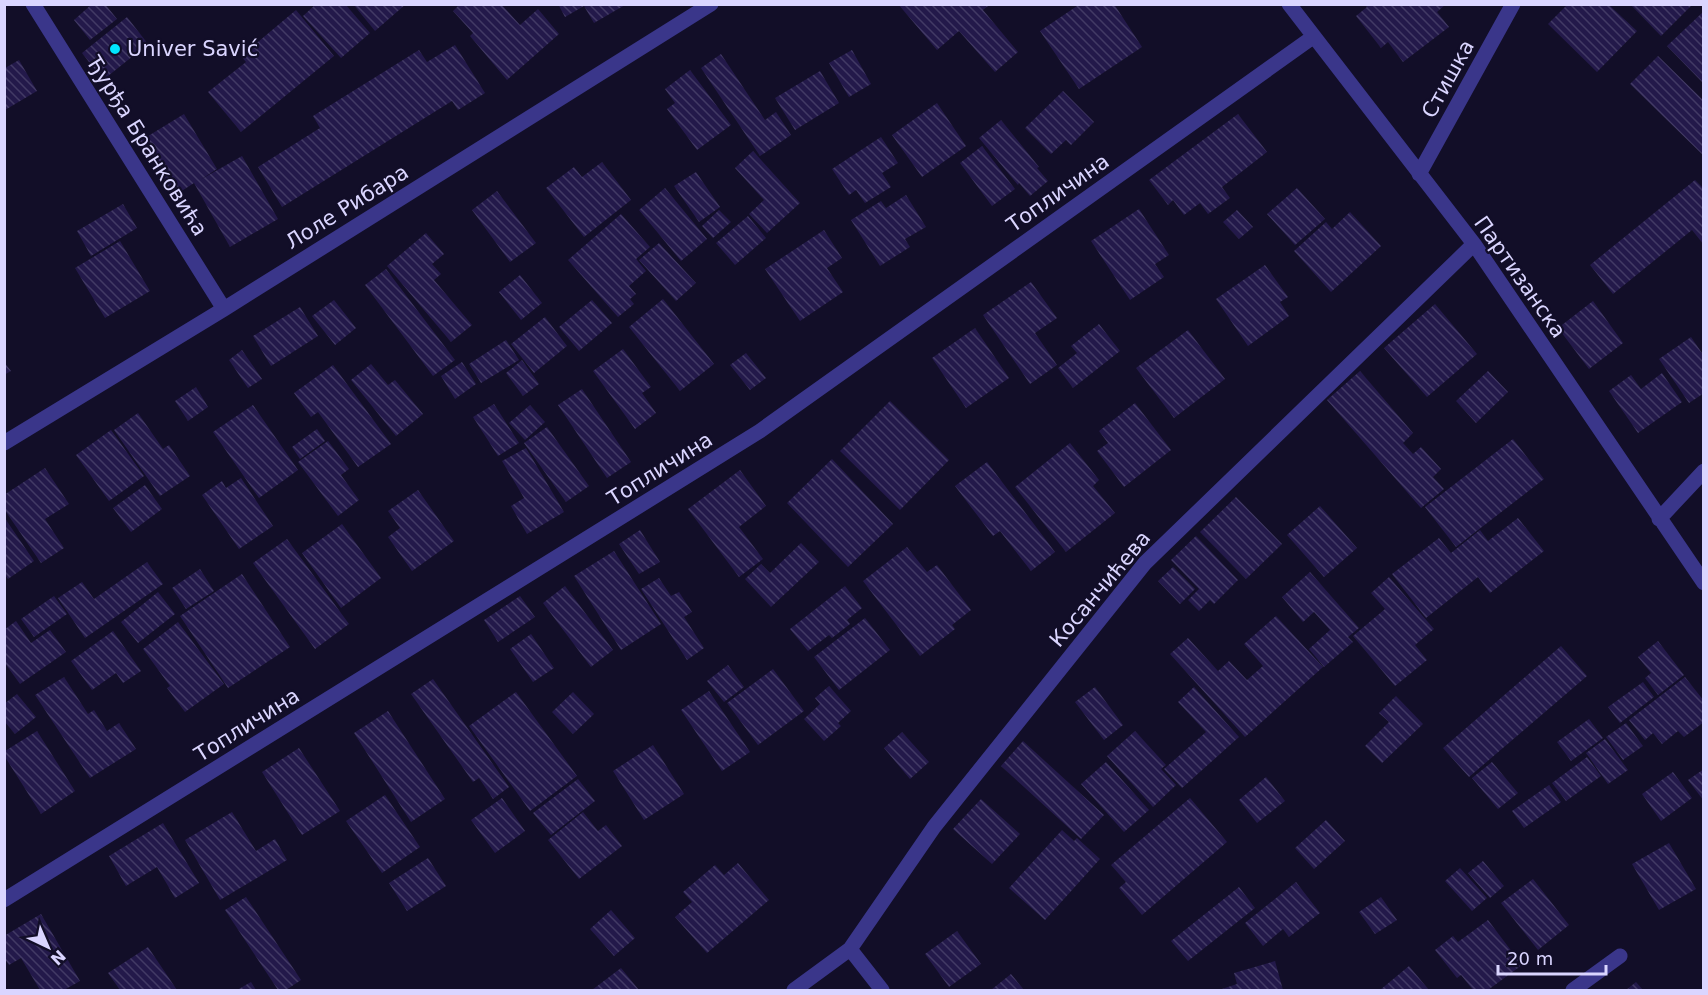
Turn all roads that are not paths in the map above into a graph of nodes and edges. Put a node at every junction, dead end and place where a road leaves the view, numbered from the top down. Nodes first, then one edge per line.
1 (33, 4) edge
2 (711, 4) edge
3 (1289, 4) edge
4 (1513, 4) edge
5 (1313, 37) junction
6 (1419, 174) junction
7 (1474, 244) junction
8 (224, 309) junction
9 (4, 443) edge
10 (1704, 471) edge
11 (1659, 519) junction
12 (1704, 583) edge
13 (4, 900) edge
14 (850, 949) junction
15 (1620, 956) dead end
16 (794, 990) edge
17 (882, 990) edge
18 (1573, 990) edge

1 - 8 street, Ђурђа Бранковића
2 - 8 street, Лоле Рибара
3 - 5 street, Партизанска
4 - 6 street, Стишка
5 - 6 street, Партизанска
5 - 13 street, Топличина
6 - 7 street, Партизанска
7 - 11 street, Партизанска
7 - 14 street, Косанчићева
8 - 9 street, Лоле Рибара
10 - 11 street
11 - 12 street, Партизанска
14 - 16 street, Косанчићева
14 - 17 street
15 - 18 street

